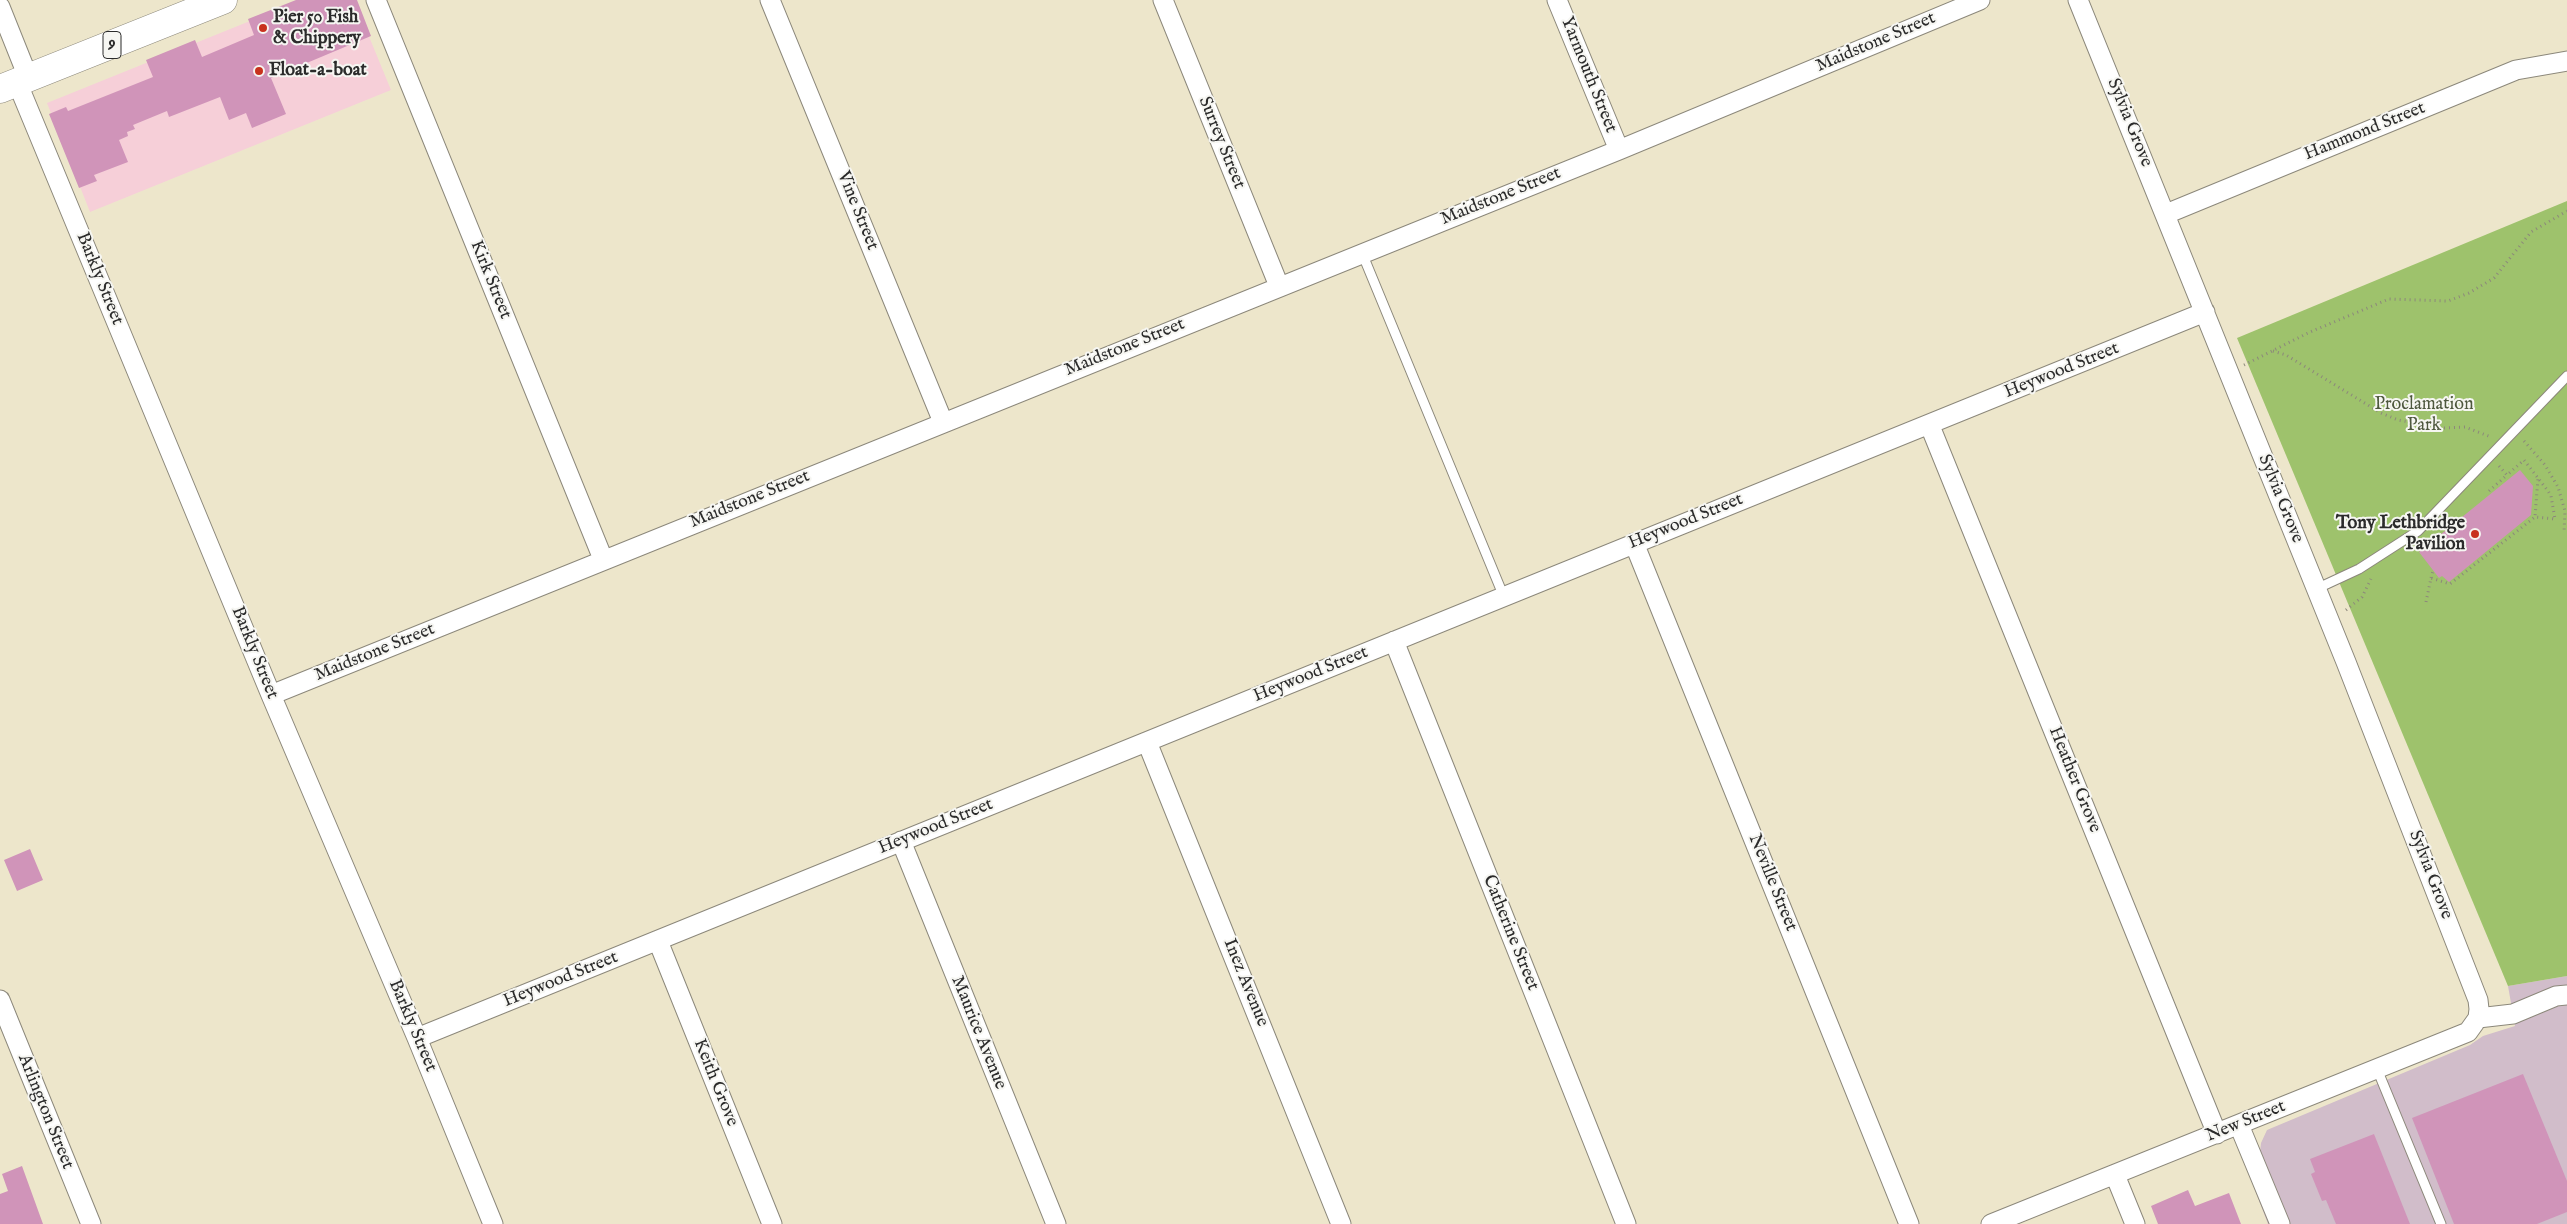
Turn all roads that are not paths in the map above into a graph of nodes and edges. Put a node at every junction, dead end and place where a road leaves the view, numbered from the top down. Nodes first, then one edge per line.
1 (223, 0) edge
2 (376, 0) edge
3 (770, 0) edge
4 (1163, 0) edge
5 (1558, 0) edge
6 (2078, 0) edge
7 (1970, 2) edge
8 (0, 7) edge
9 (2567, 61) edge
10 (15, 83) edge
11 (1619, 150) junction
12 (2166, 214) junction
13 (1362, 253) junction
14 (1279, 286) junction
15 (2205, 312) junction
16 (2567, 376) edge
17 (943, 422) junction
18 (1930, 426) junction
19 (1634, 543) junction
20 (603, 559) junction
21 (2316, 589) junction
22 (1504, 596) junction
23 (1394, 641) junction
24 (271, 695) junction
25 (1147, 742) junction
26 (901, 841) junction
27 (658, 941) junction
28 (2567, 995) edge
29 (0, 1000) edge
30 (2478, 1009) junction
31 (417, 1038) junction
32 (2378, 1069) junction
33 (2239, 1125) junction
34 (2217, 1134) junction
35 (2114, 1174) junction
36 (91, 1224) edge
37 (493, 1224) edge
38 (772, 1224) edge
39 (1056, 1224) edge
40 (1341, 1224) edge
41 (1626, 1224) edge
42 (1909, 1224) edge
43 (1991, 1224) edge
44 (2135, 1224) edge
45 (2280, 1224) edge
46 (2441, 1224) edge

1 - 10 main road, 9
2 - 20 street, Kirk Street
3 - 17 street, Vine Street
4 - 14 street, Surrey Street
5 - 11 street, Yarmouth Street
6 - 12 street, Sylvia Grove
7 - 11 street, Maidstone Street
8 - 10 street, Barkly Street
9 - 12 street, Hammond Street
10 - 24 street, Barkly Street
11 - 13 street, Maidstone Street
12 - 15 street, Sylvia Grove
13 - 14 street, Maidstone Street
13 - 22 lane
14 - 17 street, Maidstone Street
15 - 18 street, Heywood Street
15 - 21 street, Sylvia Grove
16 - 21 lane
17 - 20 street, Maidstone Street
18 - 19 street, Heywood Street
18 - 34 street, Heather Grove
19 - 22 street, Heywood Street
19 - 42 street, Neville Street
20 - 24 street, Maidstone Street
21 - 30 street, Sylvia Grove
22 - 23 street, Heywood Street
23 - 25 street, Heywood Street
23 - 41 street, Catherine Street
24 - 31 street, Barkly Street
25 - 26 street, Heywood Street
25 - 40 street, Inez Avenue
26 - 27 street, Heywood Street
26 - 39 street, Maurice Avenue
27 - 31 street, Heywood Street
27 - 38 street, Keith Grove
28 - 30 street
29 - 36 street, Arlington Street
30 - 32 street, New Street
31 - 37 street, Barkly Street
32 - 33 street, New Street
32 - 46 lane
33 - 34 street, New Street
33 - 45 street
34 - 35 street, New Street
35 - 43 street, New Street
35 - 44 street

